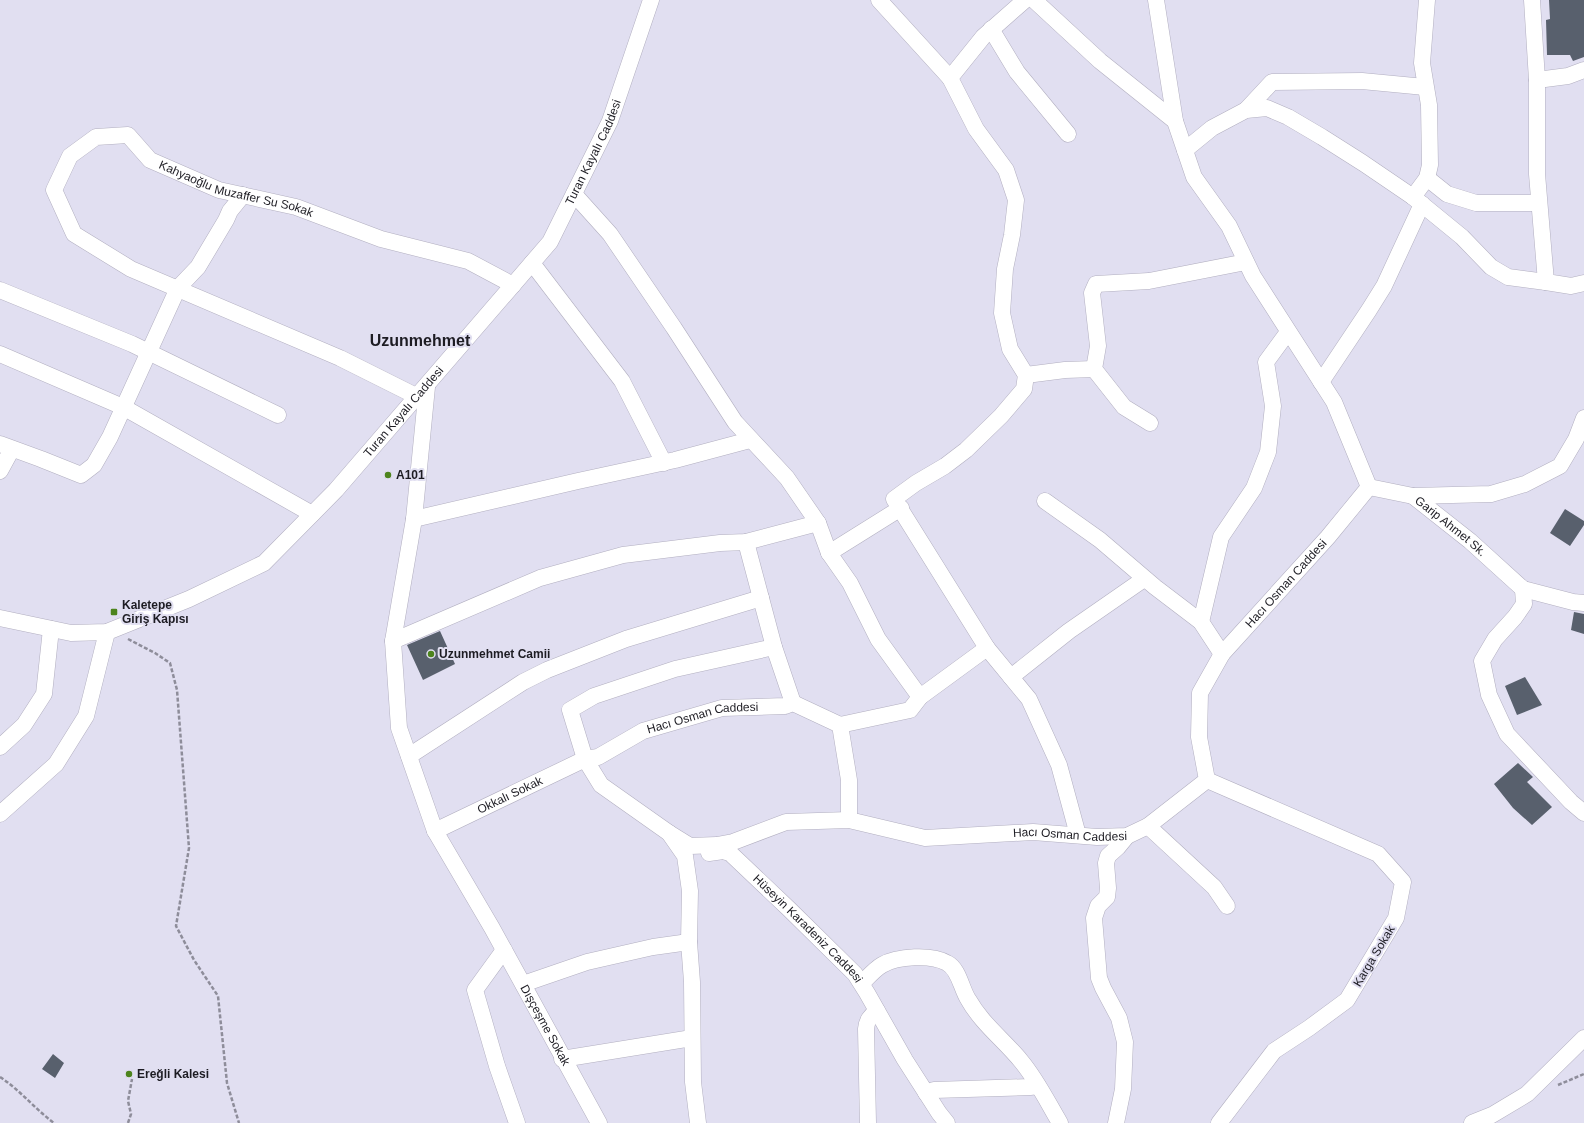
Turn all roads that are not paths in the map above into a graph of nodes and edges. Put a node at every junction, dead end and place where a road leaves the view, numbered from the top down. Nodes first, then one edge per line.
1 (651, 0) edge
2 (879, 0) edge
3 (1025, 0) edge
4 (1034, 0) edge
5 (1156, 0) edge
6 (1427, 0) edge
7 (1532, 0) edge
8 (991, 29) junction
9 (1584, 70) edge
10 (950, 78) junction
11 (1537, 80) junction
12 (1425, 87) junction
13 (1246, 110) junction
14 (1175, 121) junction
15 (1068, 134) dead end
16 (1185, 150) junction
17 (1427, 178) junction
18 (574, 194) junction
19 (243, 195) junction
20 (1418, 201) junction
21 (1538, 203) junction
22 (1246, 262) junction
23 (532, 263) junction
24 (1546, 282) junction
25 (1584, 283) edge
26 (513, 285) junction
27 (178, 288) junction
28 (0, 290) edge
29 (1288, 332) junction
30 (148, 352) junction
31 (0, 354) edge
32 (1094, 369) junction
33 (1026, 375) junction
34 (1321, 382) junction
35 (422, 392) junction
36 (123, 407) junction
37 (278, 415) dead end
38 (1584, 418) edge
39 (1150, 423) dead end
40 (750, 440) junction
41 (6, 447) edge
42 (664, 463) junction
43 (0, 471) edge
44 (1369, 487) junction
45 (1413, 496) junction
46 (1045, 501) dead end
47 (900, 508) junction
48 (312, 514) junction
49 (414, 519) junction
50 (818, 523) junction
51 (746, 542) junction
52 (829, 553) junction
53 (1144, 579) junction
54 (1523, 589) junction
55 (761, 598) junction
56 (1584, 603) edge
57 (0, 618) edge
58 (1201, 622) junction
59 (51, 629) junction
60 (107, 632) junction
61 (393, 641) junction
62 (774, 647) junction
63 (987, 648) junction
64 (1222, 654) junction
65 (1011, 677) junction
66 (920, 697) junction
67 (793, 703) junction
68 (840, 725) junction
69 (0, 747) edge
70 (409, 756) junction
71 (585, 759) junction
72 (1207, 780) junction
73 (1584, 812) edge
74 (0, 814) edge
75 (849, 820) junction
76 (1148, 826) junction
77 (435, 831) junction
78 (1078, 834) junction
79 (1127, 836) junction
80 (731, 848) junction
81 (690, 853) junction
82 (1227, 906) dead end
83 (689, 942) junction
84 (504, 950) junction
85 (862, 983) junction
86 (523, 984) junction
87 (877, 1011) junction
88 (692, 1038) junction
89 (1584, 1038) edge
90 (563, 1058) junction
91 (1038, 1086) junction
92 (926, 1093) junction
93 (518, 1123) edge
94 (599, 1123) edge
95 (698, 1123) edge
96 (868, 1123) edge
97 (947, 1123) edge
98 (1060, 1123) edge
99 (1116, 1123) edge
100 (1219, 1123) edge
101 (1472, 1123) edge

1 - 18 street, Turan Kayalı Caddesi
2 - 10 street
3 - 8 street
4 - 14 street
5 - 14 street
6 - 12 street
7 - 11 street
8 - 10 street
8 - 15 street
9 - 11 street
10 - 33 street
11 - 21 street
12 - 13 street
12 - 17 street
13 - 16 street
13 - 20 street
14 - 16 street
16 - 22 street
17 - 20 street
17 - 21 street
18 - 23 street, Turan Kayalı Caddesi
18 - 40 street
19 - 26 street, Kahyaoğlu Muzaffer Su Sokak
19 - 27 street
19 - 27 street, Kahyaoğlu Muzaffer Su Sokak
20 - 24 street
20 - 34 street
21 - 24 street
22 - 29 street
22 - 32 street
23 - 26 street, Turan Kayalı Caddesi
23 - 42 street
24 - 25 street
26 - 35 street, Turan Kayalı Caddesi
27 - 30 street
27 - 35 street, Kahyaoğlu Muzaffer Su Sokak
28 - 30 street
29 - 34 street
29 - 58 street
30 - 36 street
30 - 37 street
31 - 36 street
32 - 33 street
32 - 39 street
33 - 47 street
34 - 44 street
35 - 48 street, Turan Kayalı Caddesi
35 - 49 street, Dışçeşme Sokak
36 - 41 street
36 - 48 street
38 - 45 street, Garip Ahmet Sk.
40 - 42 street
40 - 50 street
41 - 43 street
42 - 49 street
44 - 45 street
44 - 64 street, Hacı Osman Caddesi
45 - 54 street, Garip Ahmet Sk.
46 - 53 street
47 - 52 street
47 - 63 street
48 - 60 street, Turan Kayalı Caddesi
49 - 61 street, Dışçeşme Sokak
50 - 51 street
50 - 52 street
51 - 55 street
51 - 61 street
52 - 66 street
53 - 58 street
53 - 65 street
54 - 56 street, Garip Ahmet Sk.
54 - 73 street
55 - 62 street
55 - 70 street
57 - 59 street, Turan Kayalı Caddesi
58 - 64 street
59 - 60 street, Turan Kayalı Caddesi
59 - 69 street
60 - 74 street
61 - 70 street, Dışçeşme Sokak
62 - 67 street
62 - 71 street
63 - 65 street
63 - 66 street
64 - 72 street, Hacı Osman Caddesi
65 - 78 street
66 - 68 street
67 - 68 street
67 - 71 street, Hacı Osman Caddesi
68 - 75 street
70 - 77 street, Dışçeşme Sokak
71 - 77 street, Okkalı Sokak
71 - 81 street
72 - 76 street, Hacı Osman Caddesi
72 - 100 street, Karga Sokak
75 - 78 street, Hacı Osman Caddesi
75 - 80 street, Hacı Osman Caddesi
76 - 79 street, Hacı Osman Caddesi
76 - 82 street
77 - 84 street, Dışçeşme Sokak
78 - 79 street, Hacı Osman Caddesi
79 - 99 street
80 - 81 street, Hacı Osman Caddesi
80 - 85 street, Hüseyin Karadeniz Caddesi
81 - 83 street
83 - 86 street
83 - 88 street
84 - 86 street, Dışçeşme Sokak
84 - 93 street
85 - 87 street, Hüseyin Karadeniz Caddesi
85 - 91 street
86 - 90 street, Dışçeşme Sokak
87 - 92 street, Hüseyin Karadeniz Caddesi
87 - 96 street
88 - 90 street
88 - 95 street
89 - 101 street
90 - 94 street, Dışçeşme Sokak
91 - 92 street
91 - 98 street
92 - 97 street, Hüseyin Karadeniz Caddesi

